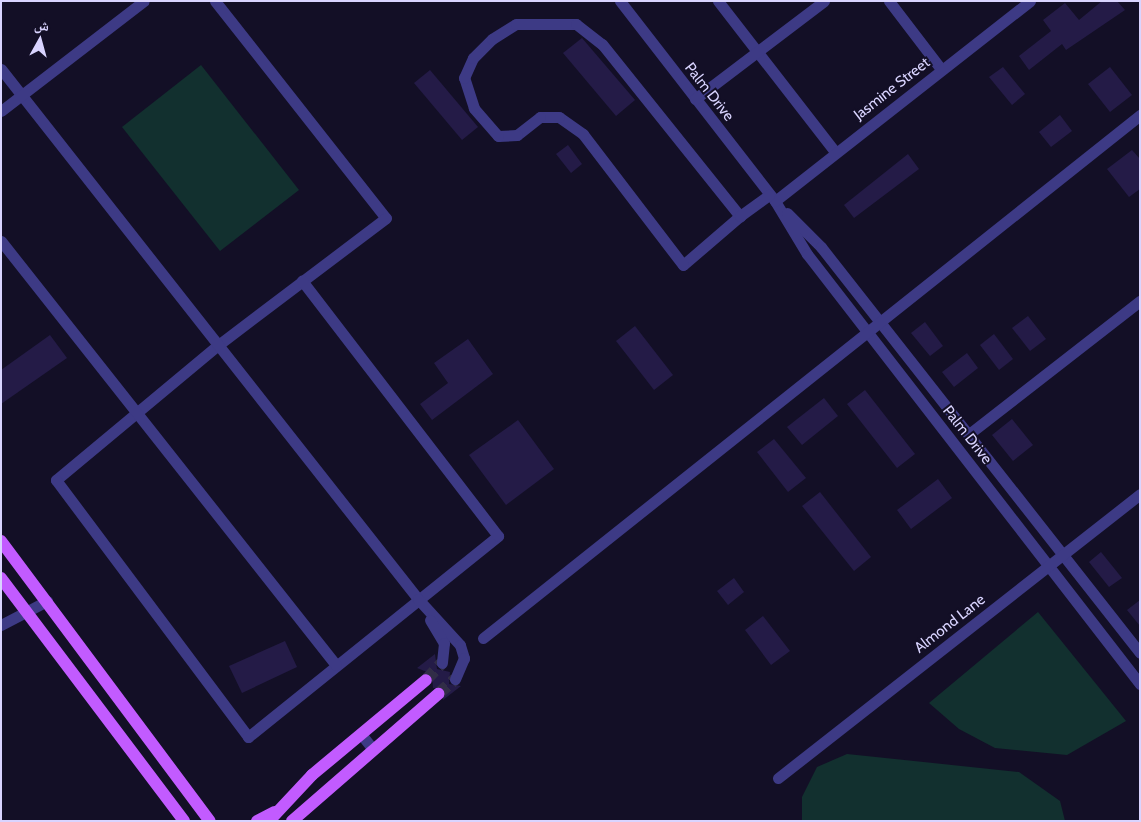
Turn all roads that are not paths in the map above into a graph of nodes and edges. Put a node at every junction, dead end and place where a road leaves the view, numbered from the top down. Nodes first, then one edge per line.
1 (144, 1) edge
2 (215, 1) edge
3 (620, 1) edge
4 (718, 1) edge
5 (824, 1) edge
6 (889, 1) edge
7 (1030, 1) edge
8 (757, 52) junction
9 (1, 68) edge
10 (941, 69) junction
11 (22, 95) junction
12 (695, 99) junction
13 (1, 111) edge
14 (1140, 115) edge
15 (836, 153) junction
16 (772, 198) junction
17 (740, 216) junction
18 (1, 241) edge
19 (302, 281) junction
20 (1140, 301) edge
21 (879, 320) junction
22 (868, 332) junction
23 (218, 345) junction
24 (137, 414) junction
25 (969, 434) junction
26 (1140, 494) edge
27 (1, 541) edge
28 (1064, 554) junction
29 (1050, 565) junction
30 (1, 578) edge
31 (418, 599) junction
32 (47, 601) junction
33 (27, 613) junction
34 (1, 625) edge
35 (483, 638) dead end
36 (1140, 653) edge
37 (442, 663) tunnel mouth
38 (336, 665) junction
39 (455, 678) tunnel mouth
40 (426, 680) tunnel mouth
41 (1140, 684) edge
42 (411, 692) junction
43 (438, 694) tunnel mouth
44 (422, 706) junction
45 (361, 734) junction
46 (372, 748) junction
47 (778, 778) dead end
48 (170, 803) junction
49 (279, 810) junction
50 (179, 821) edge
51 (184, 821) edge
52 (210, 821) edge
53 (257, 821) edge
54 (269, 821) edge
55 (292, 821) edge

1 - 11 street
2 - 19 street
3 - 12 street, Palm Drive
4 - 8 street
5 - 8 street
6 - 10 street
7 - 10 street, Jasmine Street
8 - 12 street
8 - 15 street
9 - 11 street
10 - 15 street, Jasmine Street
11 - 13 street
11 - 23 street
12 - 16 street, Palm Drive
14 - 21 street
15 - 16 street, Jasmine Street
16 - 17 street, Jasmine Street
16 - 21 street, Palm Drive
16 - 22 street, Palm Drive
17 - 17 street, Jasmine Street
18 - 24 street
19 - 23 street
19 - 31 street
20 - 25 street
21 - 22 street
21 - 25 street, Palm Drive
22 - 29 street, Palm Drive
22 - 35 street
23 - 24 street
23 - 31 street
24 - 38 street
24 - 38 street
25 - 28 street, Palm Drive
26 - 28 street, Almond Lane
27 - 32 main road
28 - 29 street, Almond Lane
28 - 36 street, Palm Drive
29 - 41 street, Palm Drive
29 - 47 street, Almond Lane
30 - 33 main road
31 - 37 street
31 - 38 street
31 - 39 street
32 - 33 street
32 - 52 main road
33 - 34 street
33 - 48 main road
40 - 42 main road
42 - 44 street
42 - 45 main road
43 - 44 main road
44 - 46 main road
45 - 46 street
45 - 49 main road
46 - 55 main road
48 - 50 main road
48 - 51 main road
49 - 53 main road
49 - 54 main road

